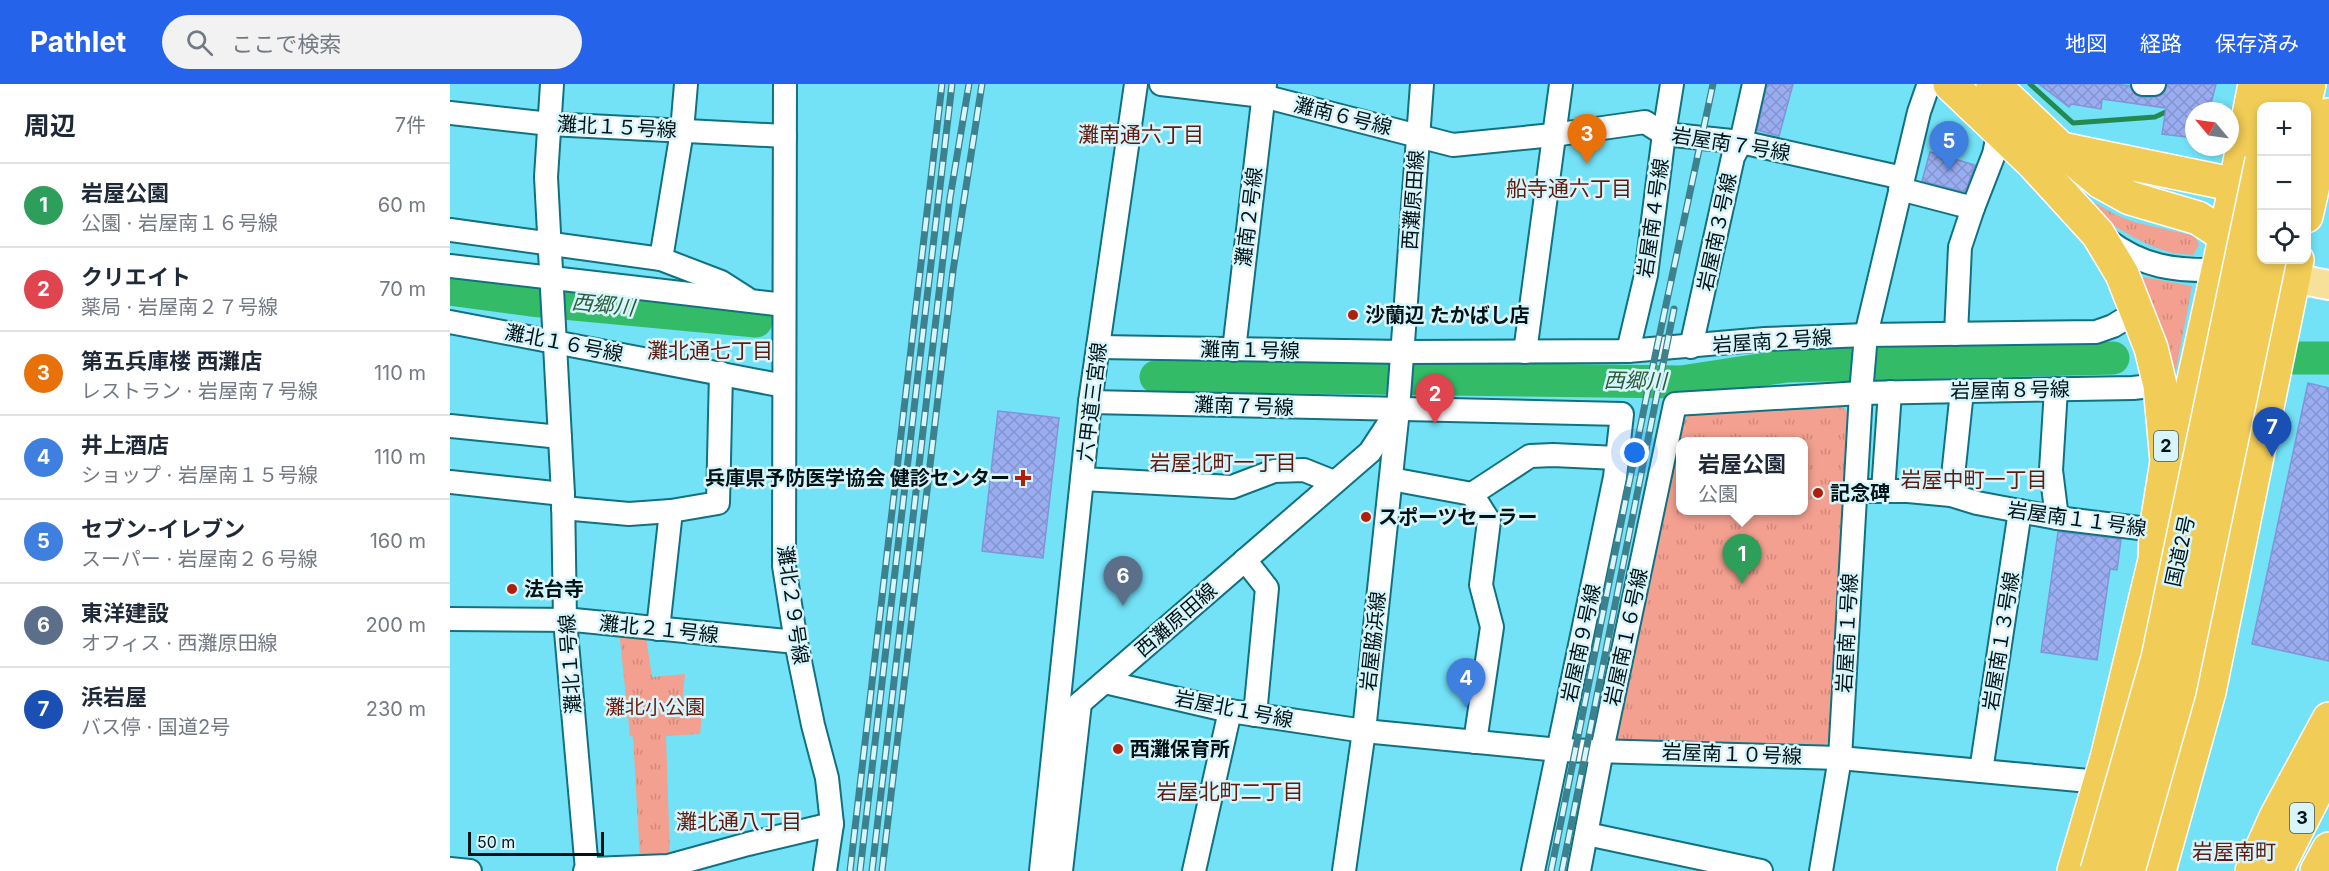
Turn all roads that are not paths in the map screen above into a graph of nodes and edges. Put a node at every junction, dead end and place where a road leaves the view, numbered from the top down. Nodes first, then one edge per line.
1 (552, 84) edge
2 (686, 84) edge
3 (785, 84) edge
4 (1136, 84) edge
5 (1161, 84) edge
6 (1422, 84) edge
7 (1561, 84) edge
8 (1672, 84) edge
9 (1754, 84) edge
10 (2143, 84) edge
11 (2154, 84) edge
12 (2255, 84) edge
13 (2279, 84) edge
14 (2309, 84) edge
15 (1946, 87) edge
16 (2000, 87) edge
17 (1264, 90) edge
18 (2275, 102) edge
19 (2305, 102) edge
20 (450, 113) edge
21 (550, 124) junction
22 (2000, 129) junction
23 (682, 131) junction
24 (2327, 132) edge
25 (1418, 134) junction
26 (1664, 134) junction
27 (1553, 135) junction
28 (785, 136) junction
29 (1741, 142) junction
30 (2061, 149) junction
31 (2257, 174) edge
32 (1902, 183) junction
33 (2249, 188) edge
34 (2313, 207) edge
35 (1973, 208) junction
36 (450, 230) edge
37 (2236, 231) junction
38 (2098, 234) junction
39 (550, 243) junction
40 (661, 259) junction
41 (450, 266) edge
42 (2281, 267) edge
43 (2218, 270) junction
44 (551, 279) junction
45 (2329, 285) edge
46 (750, 301) junction
47 (784, 304) junction
48 (2136, 312) junction
49 (450, 322) edge
50 (1956, 334) junction
51 (1866, 335) junction
52 (555, 342) junction
53 (1098, 347) junction
54 (1691, 347) junction
55 (1234, 350) junction
56 (1628, 351) junction
57 (1403, 352) junction
58 (1525, 352) junction
59 (721, 373) junction
60 (2160, 385) junction
61 (784, 386) junction
62 (2056, 389) junction
63 (1962, 391) junction
64 (1890, 392) junction
65 (1861, 393) junction
66 (1090, 402) junction
67 (1675, 404) joint
68 (1398, 410) junction
69 (1622, 414) joint
70 (450, 426) edge
71 (560, 437) junction
72 (1617, 458) junction
73 (1082, 479) junction
74 (1390, 479) junction
75 (450, 482) edge
76 (1334, 482) junction
77 (1855, 491) junction
78 (1883, 491) junction
79 (1472, 494) junction
80 (1951, 495) junction
81 (563, 501) junction
82 (670, 511) junction
83 (2020, 511) junction
84 (2056, 518) junction
85 (2156, 545) junction
86 (1245, 560) junction
87 (450, 619) edge
88 (565, 620) junction
89 (658, 629) junction
90 (796, 642) junction
91 (1104, 682) junction
92 (1080, 703) junction
93 (1230, 711) junction
94 (1255, 714) junction
95 (2329, 719) edge
96 (1058, 722) junction
97 (1364, 731) junction
98 (1474, 742) junction
99 (1559, 750) junction
100 (1602, 750) junction
101 (1840, 758) junction
102 (2329, 765) edge
103 (2103, 770) junction
104 (1981, 771) junction
105 (2184, 782) junction
106 (2329, 814) edge
107 (831, 824) junction
108 (1587, 834) junction
109 (2329, 849) edge
110 (450, 869) edge
111 (470, 871) edge
112 (586, 871) edge
113 (825, 871) edge
114 (1041, 871) edge
115 (1062, 871) edge
116 (1194, 871) edge
117 (1344, 871) edge
118 (1533, 871) edge
119 (1579, 871) edge
120 (1761, 871) edge
121 (1821, 871) edge
122 (2074, 871) edge
123 (2097, 871) edge
124 (2128, 871) edge
125 (2159, 871) edge
126 (2252, 871) edge
127 (2276, 871) edge
128 (2301, 871) edge
129 (2318, 871) edge

1 - 21 street
2 - 23 street
3 - 28 street, 灘北２９号線
4 - 53 street, 六甲道三宮線
5 - 17 street, 灘南６号線
6 - 25 street, 西灘原田線
7 - 27 street
8 - 26 street, 岩屋南４号線
9 - 29 street, 岩屋南３号線
10 - 11 street
12 - 33 highway, 国道2号
13 - 18 highway
14 - 19 highway
15 - 16 street
15 - 22 highway, 国道2号 / 2
15 - 32 street
16 - 22 street
16 - 30 highway
17 - 25 street, 灘南６号線
17 - 55 street, 灘南２号線
20 - 21 street, 灘北１５号線
21 - 23 street, 灘北１５号線
21 - 39 street
22 - 35 street
22 - 38 highway, 国道2号 / 2
23 - 28 street, 灘北１５号線
23 - 40 street
24 - 34 highway
25 - 27 street, 岩屋南７号線
25 - 57 street, 西灘原田線
26 - 27 street, 岩屋南７号線
26 - 29 street, 岩屋南７号線
26 - 56 street, 岩屋南４号線
27 - 58 street
28 - 47 street, 灘北２９号線
29 - 32 street, 岩屋南７号線
29 - 54 street, 岩屋南３号線
30 - 33 highway
30 - 37 highway
31 - 37 highway, bridge
32 - 35 street, 岩屋南７号線
32 - 51 street
33 - 37 highway, 国道2号 / 2
35 - 50 street
36 - 39 street
37 - 42 highway
37 - 43 highway, 国道2号 / 2
37 - 123 highway, 国道2号 / 2, bridge
38 - 43 street
38 - 48 highway, 国道2号 / 2
39 - 40 street
39 - 44 street
40 - 46 street
41 - 44 street
42 - 43 main road
42 - 45 main road
42 - 105 highway
42 - 124 highway, 国道2号, bridge
43 - 85 highway, 国道2号 / 2
44 - 46 street
44 - 52 street, 灘北１号線
46 - 47 street
47 - 61 street, 灘北２９号線
48 - 50 street, 岩屋南２号線
48 - 60 highway, 国道2号 / 2
49 - 52 street, 灘北１６号線
50 - 51 street, 岩屋南２号線
51 - 54 street, 岩屋南２号線
51 - 65 street, 岩屋南１号線
52 - 59 street, 灘北１６号線
52 - 71 street, 灘北１号線
53 - 55 street, 灘南１号線
53 - 66 street, 六甲道三宮線
54 - 56 street, 岩屋南２号線
55 - 57 street, 灘南１号線
56 - 58 street, 岩屋南２号線
57 - 58 street, 岩屋南２号線
57 - 68 street, 西灘原田線
59 - 61 street, 灘北１６号線
59 - 82 street
60 - 62 street, 岩屋南８号線
60 - 85 highway, 国道2号 / 2
61 - 90 street, 灘北２９号線
62 - 63 street, 岩屋南８号線
62 - 84 street
63 - 64 street, 岩屋南８号線
63 - 80 street
64 - 65 street, 岩屋南８号線
64 - 78 street
65 - 67 street, 岩屋南８号線
65 - 77 street, 岩屋南１号線
66 - 68 street, 灘南７号線
66 - 73 street, 六甲道三宮線
67 - 100 street, 岩屋南１６号線
68 - 69 street, 灘南７号線
68 - 74 street, 岩屋脇浜線
68 - 76 street, 西灘原田線
69 - 72 street, 岩屋南９号線
70 - 71 street
71 - 81 street, 灘北１号線
72 - 79 street
72 - 99 street, 岩屋南９号線
73 - 76 street
73 - 96 street, 六甲道三宮線
74 - 79 street
74 - 97 street, 岩屋脇浜線
75 - 81 street
76 - 86 street, 西灘原田線
77 - 78 street, 岩屋南１１号線
77 - 101 street, 岩屋南１号線
78 - 80 street, 岩屋南１１号線
79 - 98 street
80 - 83 street, 岩屋南１１号線
81 - 82 street
81 - 88 street, 灘北１号線
82 - 89 street
83 - 84 street, 岩屋南１１号線
83 - 104 street, 岩屋南１３号線
84 - 85 street, 岩屋南１１号線
85 - 103 highway, 国道2号 / 2
86 - 91 street, 西灘原田線
86 - 94 street
87 - 88 street, 灘北２１号線
88 - 89 street, 灘北２１号線
88 - 112 street, 灘北１号線
89 - 90 street, 灘北２１号線
90 - 107 street, 灘北２９号線
91 - 92 street, 西灘原田線
91 - 93 street, 岩屋北１号線
92 - 96 street, 西灘原田線
92 - 115 street
93 - 94 street, 岩屋北１号線
93 - 116 street
94 - 97 street, 岩屋北１号線
95 - 126 highway
96 - 114 street
97 - 98 street, 岩屋南１０号線
97 - 117 street, 岩屋脇浜線
98 - 99 street, 岩屋南１０号線
99 - 100 street, 岩屋南１０号線
99 - 118 street, 岩屋南９号線
100 - 101 street, 岩屋南１０号線
100 - 108 street, 岩屋南１６号線
101 - 104 street, 岩屋南１０号線
101 - 121 street, 岩屋南１号線
102 - 127 highway, 3
103 - 104 street, 岩屋南１０号線
103 - 105 highway
103 - 122 highway, 国道2号 / 2
105 - 125 highway
106 - 128 highway, 3
107 - 112 street
107 - 113 street, 灘北２９号線
108 - 119 street, 岩屋南１６号線
108 - 120 street
109 - 129 highway
110 - 111 street

